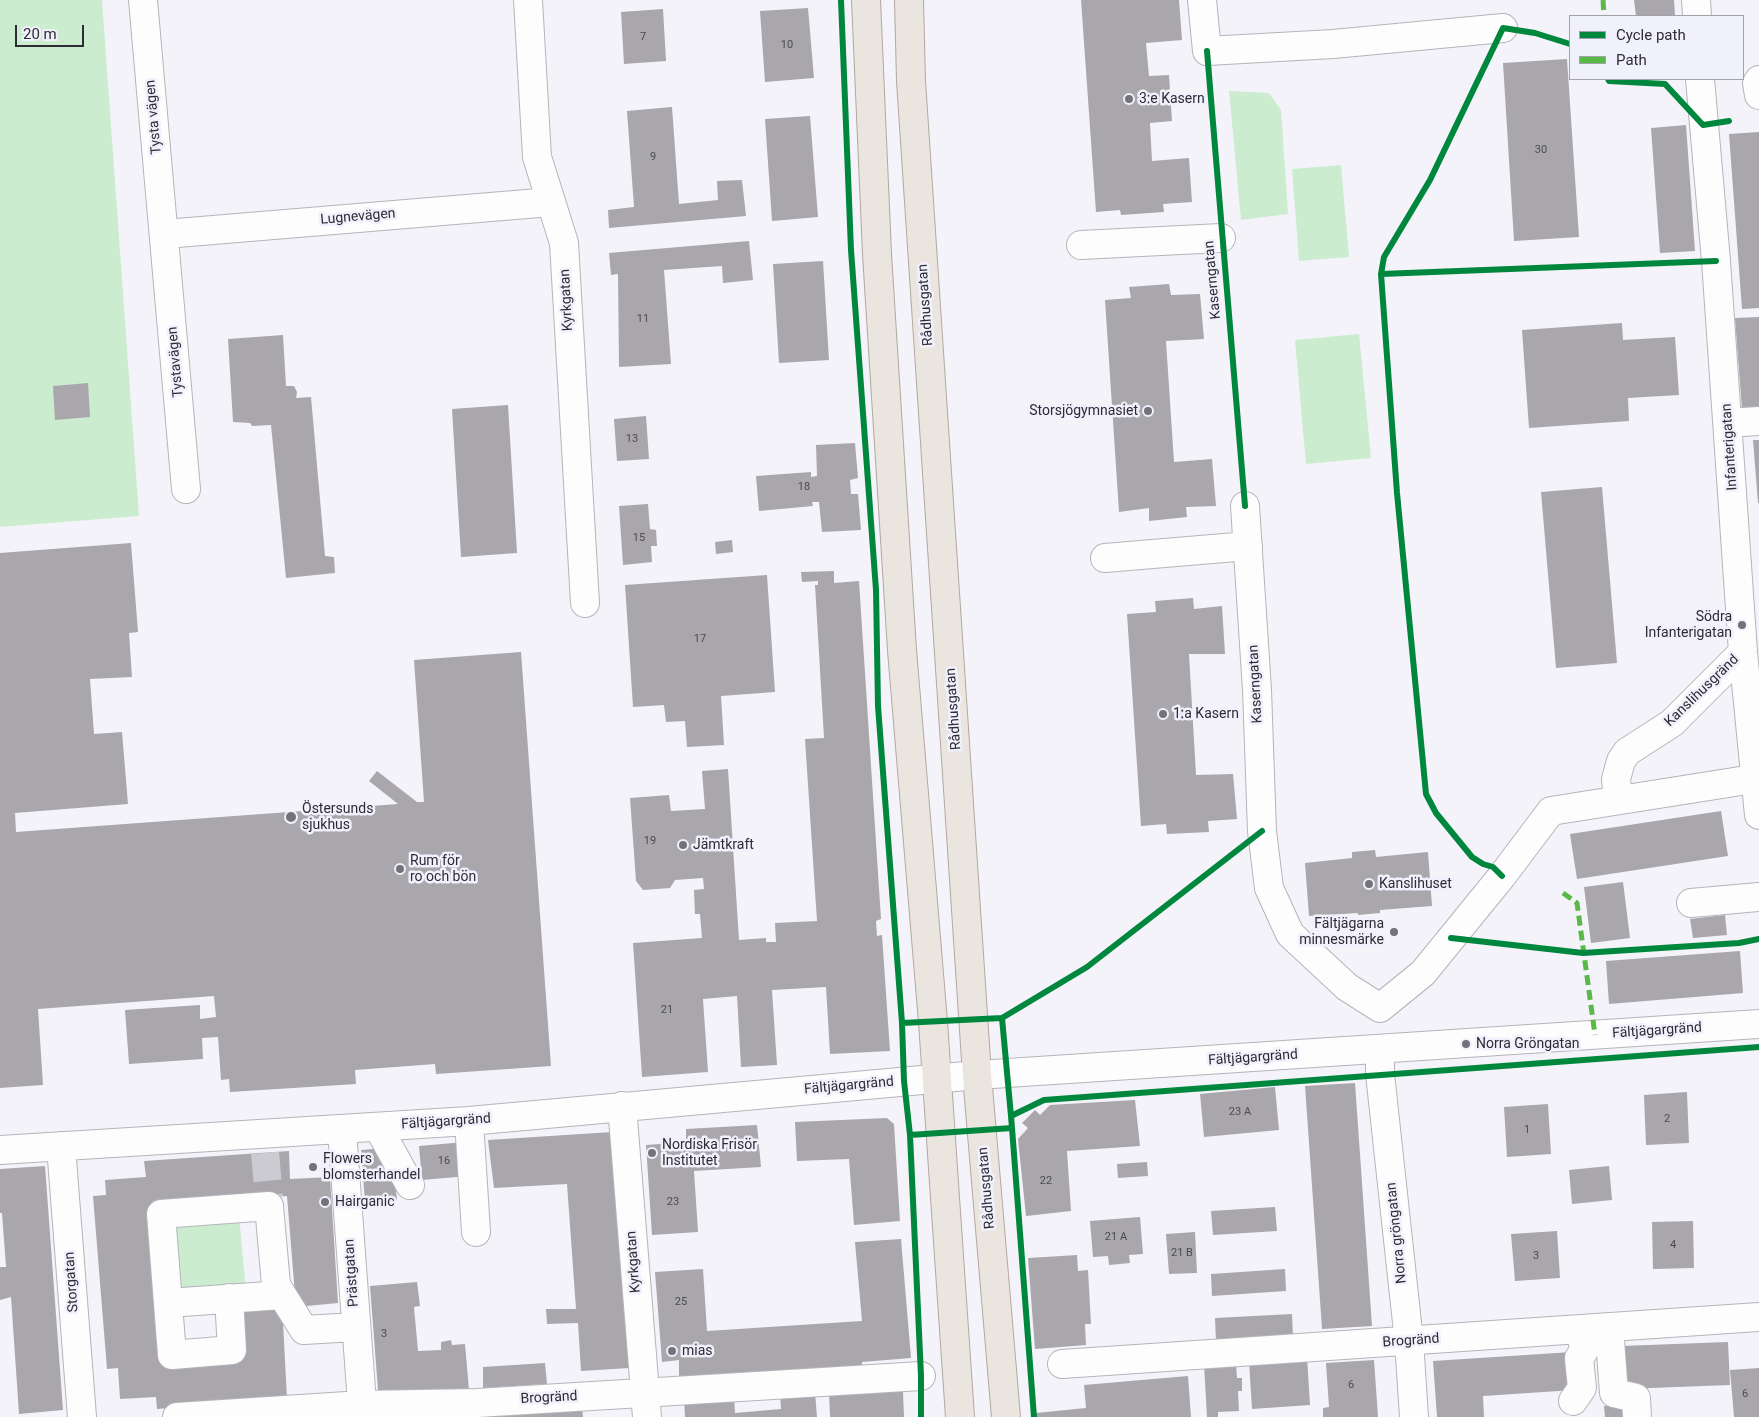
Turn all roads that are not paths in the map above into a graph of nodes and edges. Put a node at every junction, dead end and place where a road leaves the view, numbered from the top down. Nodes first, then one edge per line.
1 (143, 0) edge
2 (528, 0) edge
3 (866, 0) edge
4 (909, 0) edge
5 (1202, 0) edge
6 (1696, 0) edge
7 (1697, 15) edge
8 (1503, 28) dead end
9 (1700, 80) edge
10 (551, 202) junction
11 (165, 234) junction
12 (1222, 238) dead end
13 (1081, 245) dead end
14 (1759, 421) edge
15 (1728, 423) junction
16 (186, 489) dead end
17 (1245, 506) dead end
18 (1248, 546) junction
19 (1104, 558) dead end
20 (585, 603) dead end
21 (1743, 652) junction
22 (1758, 778) edge
23 (1618, 800) junction
24 (1759, 815) edge
25 (1759, 897) edge
26 (1691, 903) dead end
27 (1759, 1024) edge
28 (1380, 1050) junction
29 (978, 1075) junction
30 (937, 1078) junction
31 (622, 1106) junction
32 (469, 1120) junction
33 (378, 1127) junction
34 (342, 1130) junction
35 (61, 1146) junction
36 (0, 1150) edge
37 (410, 1185) dead end
38 (476, 1232) dead end
39 (282, 1295) junction
40 (229, 1298) junction
41 (168, 1303) junction
42 (1759, 1317) edge
43 (356, 1327) junction
44 (1609, 1327) junction
45 (1581, 1329) junction
46 (1409, 1341) junction
47 (1062, 1364) dead end
48 (921, 1376) dead end
49 (1573, 1401) dead end
50 (645, 1405) edge
51 (362, 1411) edge
52 (82, 1417) edge
53 (177, 1417) edge
54 (388, 1417) edge
55 (960, 1417) edge
56 (1006, 1417) edge
57 (1414, 1417) edge
58 (1637, 1417) edge

1 - 11 street, Tysta vägen
2 - 10 street, Kyrkgatan
3 - 30 main road
4 - 29 main road, Rådhusgatan
5 - 8 street
6 - 7 street
9 - 15 street, Infanterigatan
10 - 11 street, Lugnevägen
10 - 20 street, Kyrkgatan
11 - 16 street, Tystavägen
12 - 13 street
14 - 15 street
15 - 21 street, Infanterigatan
17 - 18 street, Kaserngatan
18 - 19 street
18 - 23 street, Kaserngatan
21 - 22 street, Infanterigatan
21 - 23 street, Kanslihusgränd
22 - 23 street
22 - 24 street, Infanterigatan
25 - 26 street
27 - 28 street, Fältjägargränd
28 - 29 street, Fältjägargränd
28 - 46 street, Norra gröngatan
29 - 30 street, Fältjägargränd
29 - 56 main road, Rådhusgatan
30 - 31 street, Fältjägargränd
30 - 55 main road
31 - 32 street, Fältjägargränd
31 - 50 street, Kyrkgatan
32 - 33 street, Fältjägargränd
32 - 38 street
33 - 34 street, Fältjägargränd
33 - 37 street
34 - 35 street, Fältjägargränd
34 - 43 street, Prästgatan
35 - 36 street, Fältjägargränd
35 - 52 street, Storgatan
39 - 40 street
39 - 41 street
39 - 43 street
40 - 41 street
40 - 41 street
42 - 44 street, Brogränd
43 - 51 street, Prästgatan
44 - 45 street, Brogränd
44 - 58 street
45 - 46 street, Brogränd
45 - 49 street
46 - 47 street, Brogränd
46 - 57 street, Norra gröngatan
48 - 50 street, Brogränd
50 - 51 street, Brogränd
51 - 53 street, Brogränd
51 - 54 street

